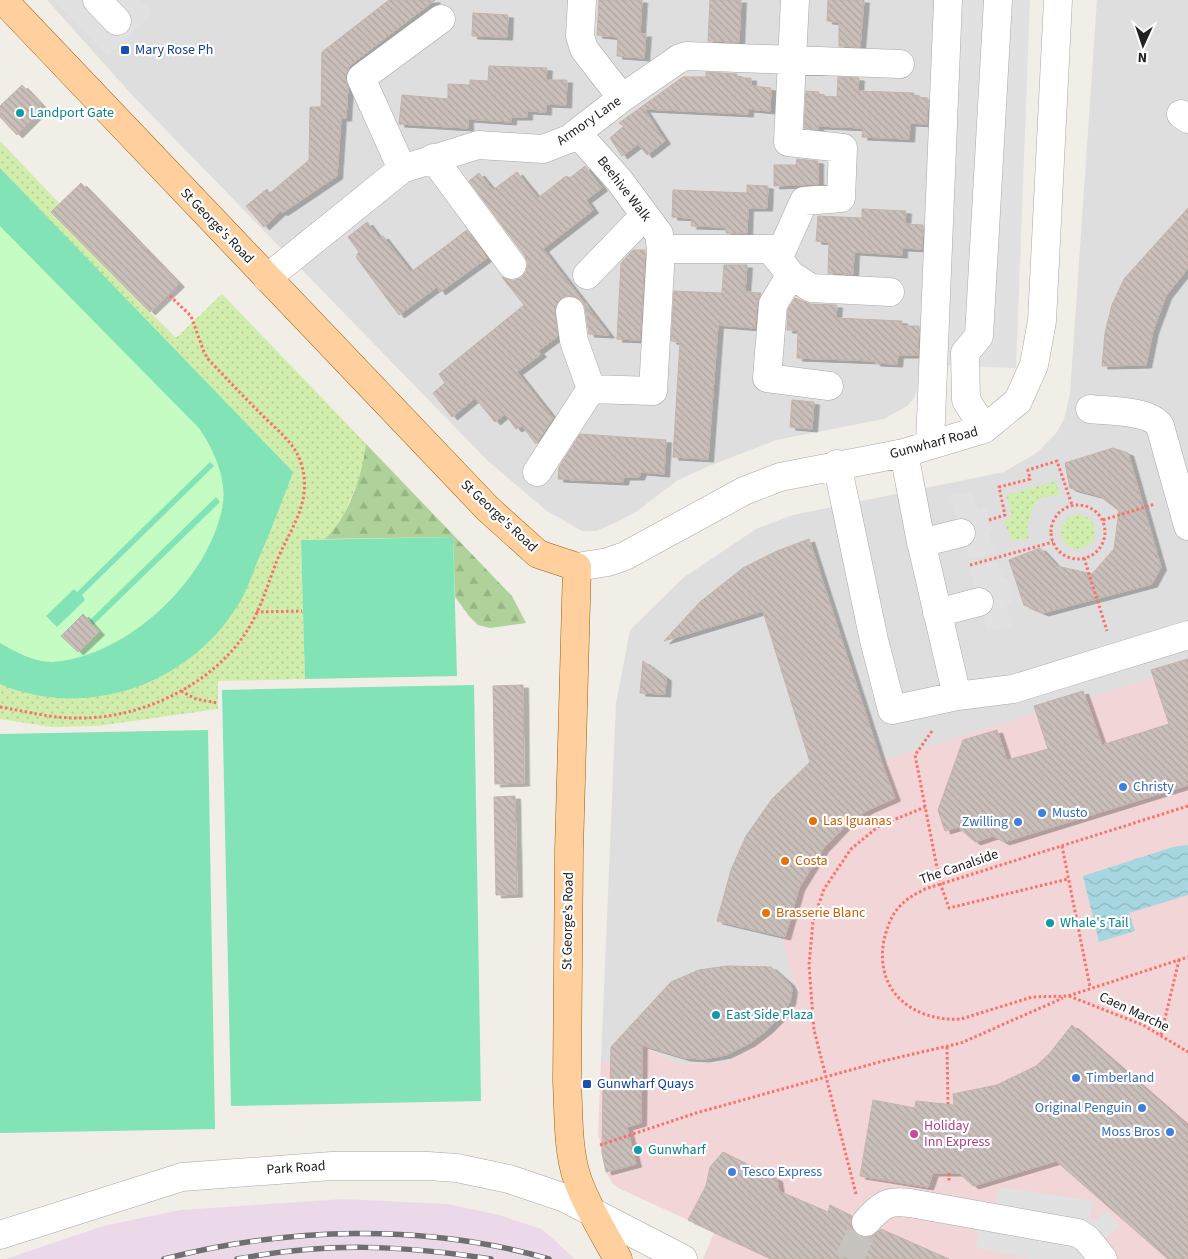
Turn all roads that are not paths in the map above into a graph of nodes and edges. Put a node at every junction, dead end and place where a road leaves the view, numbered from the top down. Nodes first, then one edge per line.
1 (2, 0) edge
2 (97, 0) edge
3 (582, 0) edge
4 (795, 0) edge
5 (948, 0) edge
6 (998, 0) edge
7 (1058, 0) edge
8 (441, 20) dead end
9 (117, 21) dead end
10 (792, 60) junction
11 (900, 64) dead end
12 (622, 98) junction
13 (578, 132) junction
14 (433, 158) junction
15 (402, 169) junction
16 (645, 215) junction
17 (661, 249) junction
18 (512, 265) dead end
19 (784, 267) junction
20 (587, 275) dead end
21 (267, 278) junction
22 (890, 292) dead end
23 (570, 311) dead end
24 (829, 386) dead end
25 (591, 389) junction
26 (1090, 409) dead end
27 (984, 429) junction
28 (930, 444) junction
29 (904, 453) junction
30 (837, 464) junction
31 (537, 472) dead end
32 (1188, 526) edge
33 (961, 533) dead end
34 (921, 542) junction
35 (577, 567) junction
36 (979, 602) dead end
37 (937, 613) junction
38 (1188, 636) edge
39 (956, 696) junction
40 (594, 1213) junction
41 (866, 1222) tunnel mouth
42 (0, 1235) edge
43 (618, 1259) edge
44 (683, 1259) edge
45 (1103, 1259) edge

1 - 21 main road, St George's Road
2 - 9 street
3 - 12 street
4 - 10 street
5 - 28 street
6 - 27 street
7 - 27 street, Gunwharf Road
8 - 15 street
10 - 11 street, Armory Lane
10 - 12 street, Armory Lane
10 - 19 street
12 - 13 street, Armory Lane
13 - 14 street, Armory Lane
13 - 16 street, Beehive Walk
14 - 15 street, Armory Lane
14 - 18 street
15 - 21 street, Armory Lane
16 - 17 street, Beehive Walk
16 - 20 street
17 - 19 street
17 - 25 street, Beehive Walk
19 - 22 street
19 - 24 street
21 - 35 main road, St George's Road
23 - 25 street
25 - 31 street
26 - 32 street
27 - 28 street, Gunwharf Road
28 - 29 street, Gunwharf Road
29 - 30 street, Gunwharf Road
29 - 34 street
30 - 35 street, Gunwharf Road
30 - 39 street
33 - 34 street
34 - 37 street
35 - 40 main road, St George's Road
36 - 37 street
37 - 39 street
38 - 39 street
40 - 42 street, Park Road
40 - 43 main road, St George's Road
40 - 44 street, Park Road
41 - 45 street

